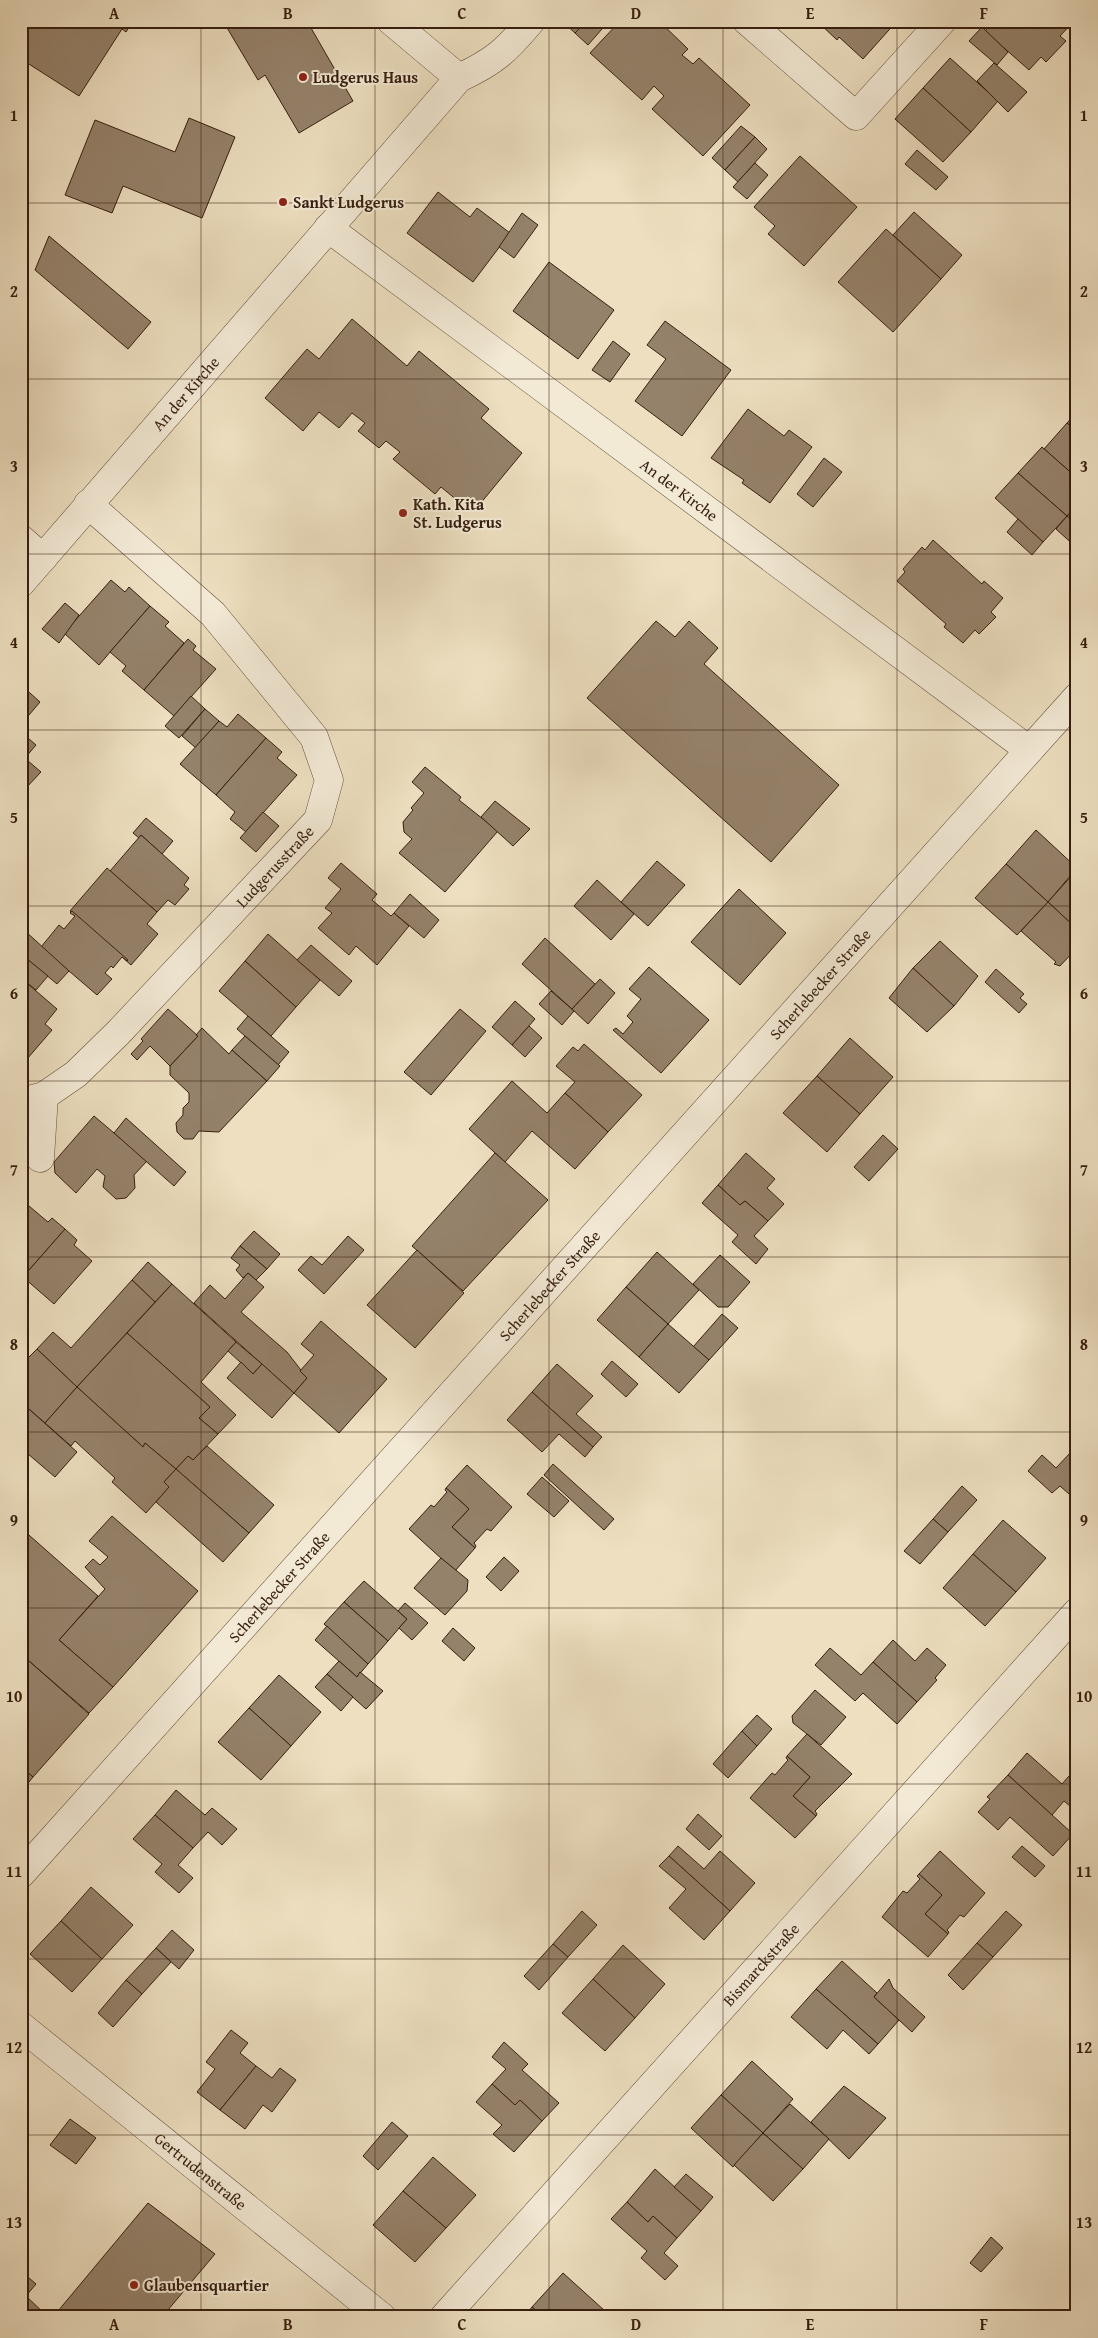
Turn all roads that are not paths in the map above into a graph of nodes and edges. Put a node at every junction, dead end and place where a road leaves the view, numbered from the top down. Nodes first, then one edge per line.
1 (391, 21) edge
2 (532, 21) edge
3 (747, 21) edge
4 (942, 21) edge
5 (459, 78) junction
6 (328, 228) junction
7 (88, 504) junction
8 (21, 539) edge
9 (43, 558) junction
10 (21, 583) edge
11 (1077, 697) edge
12 (1029, 750) junction
13 (33, 1099) edge
14 (40, 1158) dead end
15 (1077, 1612) edge
16 (21, 1874) edge
17 (21, 2026) edge
18 (382, 2317) edge
19 (444, 2317) edge

1 - 5 street
2 - 5 street
3 - 4 street
5 - 6 street, An der Kirche
6 - 7 street, An der Kirche
6 - 12 street, An der Kirche
7 - 9 street, An der Kirche
7 - 13 street, Ludgerusstraße
8 - 9 street
9 - 10 street, An der Kirche
11 - 12 street, Scherlebecker Straße
12 - 16 street, Scherlebecker Straße
13 - 14 street, Ludgerusstraße
15 - 19 street, Bismarckstraße
17 - 18 street, Gertrudenstraße

